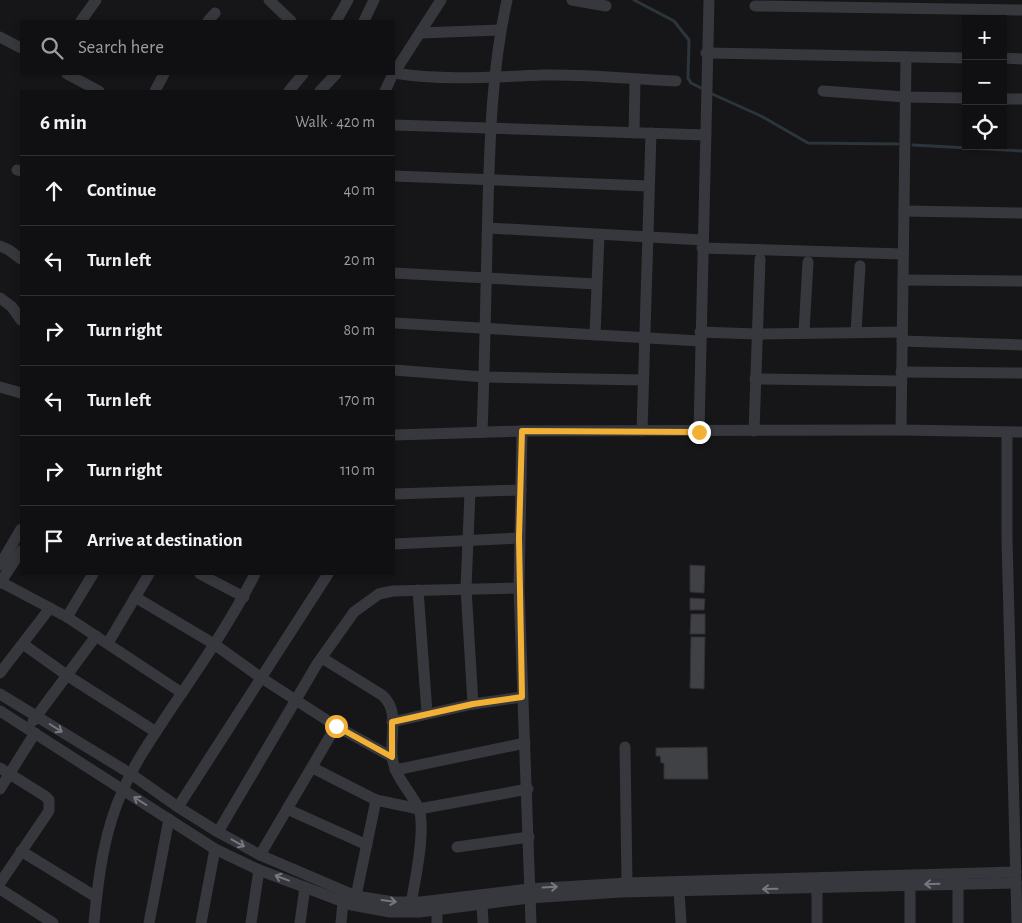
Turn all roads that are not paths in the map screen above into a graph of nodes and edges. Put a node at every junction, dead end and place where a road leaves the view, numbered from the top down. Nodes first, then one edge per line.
1 (96, 0) edge
2 (268, 0) edge
3 (348, 0) edge
4 (374, 0) edge
5 (441, 0) edge
6 (507, 0) edge
7 (572, 0) edge
8 (708, 0) edge
9 (792, 3) edge
10 (844, 4) edge
11 (904, 4) edge
12 (955, 4) edge
13 (1009, 5) edge
14 (606, 6) dead end
15 (755, 6) dead end
16 (1022, 10) edge
17 (81, 20) edge
18 (290, 20) edge
19 (337, 20) edge
20 (364, 20) edge
21 (500, 30) junction
22 (420, 33) junction
23 (0, 37) edge
24 (20, 47) edge
25 (706, 53) junction
26 (906, 57) junction
27 (962, 58) edge
28 (1007, 58) edge
29 (1022, 59) edge
30 (395, 71) edge
31 (395, 73) edge
32 (69, 75) edge
33 (163, 75) edge
34 (302, 75) edge
35 (335, 75) edge
36 (393, 75) edge
37 (494, 78) junction
38 (636, 80) junction
39 (676, 81) dead end
40 (97, 90) edge
41 (156, 90) edge
42 (289, 90) edge
43 (321, 90) edge
44 (386, 90) edge
45 (823, 91) dead end
46 (905, 97) junction
47 (962, 98) edge
48 (1007, 99) edge
49 (1022, 99) edge
50 (395, 125) edge
51 (491, 128) junction
52 (634, 133) junction
53 (651, 134) junction
54 (706, 136) junction
55 (395, 176) edge
56 (489, 182) junction
57 (648, 186) junction
58 (904, 211) junction
59 (1022, 213) edge
60 (488, 228) junction
61 (599, 235) junction
62 (646, 238) junction
63 (703, 244) junction
64 (0, 246) edge
65 (903, 254) junction
66 (20, 258) edge
67 (760, 259) dead end
68 (808, 262) dead end
69 (860, 266) dead end
70 (395, 273) edge
71 (485, 277) junction
72 (903, 280) junction
73 (1022, 281) edge
74 (596, 284) junction
75 (0, 298) edge
76 (20, 319) edge
77 (395, 323) edge
78 (484, 329) junction
79 (804, 332) junction
80 (856, 332) junction
81 (757, 334) junction
82 (595, 335) junction
83 (902, 336) junction
84 (644, 337) junction
85 (700, 337) junction
86 (1022, 345) edge
87 (395, 370) edge
88 (1022, 373) edge
89 (484, 377) junction
90 (901, 377) junction
91 (755, 379) junction
92 (643, 380) junction
93 (0, 387) edge
94 (20, 393) edge
95 (754, 430) junction
96 (901, 430) junction
97 (522, 431) junction
98 (642, 431) junction
99 (482, 432) junction
100 (699, 432) junction
101 (1022, 432) edge
102 (1007, 433) junction
103 (395, 435) edge
104 (521, 490) junction
105 (470, 492) junction
106 (395, 494) edge
107 (20, 531) edge
108 (519, 538) junction
109 (466, 541) junction
110 (395, 544) edge
111 (12, 551) edge
112 (0, 564) edge
113 (92, 575) edge
114 (148, 575) edge
115 (202, 575) edge
116 (255, 575) edge
117 (327, 575) edge
118 (0, 582) edge
119 (466, 588) junction
120 (519, 588) junction
121 (418, 590) junction
122 (244, 596) junction
123 (135, 597) junction
124 (50, 608) junction
125 (67, 617) junction
126 (96, 636) junction
127 (23, 644) junction
128 (108, 644) junction
129 (214, 644) junction
130 (322, 658) junction
131 (0, 673) edge
132 (68, 676) junction
133 (260, 678) junction
134 (1017, 684) edge
135 (182, 692) junction
136 (0, 694) edge
137 (522, 697) junction
138 (296, 701) junction
139 (473, 704) junction
140 (0, 711) edge
141 (427, 713) junction
142 (38, 717) junction
143 (392, 722) junction
144 (336, 726) junction
145 (31, 731) junction
146 (156, 732) junction
147 (1017, 735) edge
148 (525, 742) junction
149 (625, 747) dead end
150 (392, 757) junction
151 (313, 768) junction
152 (395, 770) junction
153 (5, 771) edge
154 (131, 774) junction
155 (0, 788) edge
156 (528, 789) junction
157 (122, 790) junction
158 (376, 800) junction
159 (178, 807) junction
160 (288, 809) junction
161 (419, 809) junction
162 (169, 819) junction
163 (218, 832) junction
164 (529, 837) junction
165 (367, 845) junction
166 (457, 847) dead end
167 (215, 849) junction
168 (21, 850) junction
169 (260, 855) junction
170 (259, 870) junction
171 (0, 883) edge
172 (627, 883) junction
173 (958, 883) junction
174 (910, 885) junction
175 (1018, 885) edge
176 (305, 887) junction
177 (817, 888) junction
178 (0, 889) edge
179 (679, 891) junction
180 (529, 894) junction
181 (356, 896) junction
182 (96, 897) junction
183 (342, 902) junction
184 (411, 903) junction
185 (482, 904) junction
186 (437, 910) junction
187 (390, 917) edge
188 (53, 923) edge
189 (94, 923) edge
190 (149, 923) edge
191 (201, 923) edge
192 (251, 923) edge
193 (300, 923) edge
194 (341, 923) edge
195 (437, 923) edge
196 (483, 923) edge
197 (531, 923) edge
198 (681, 923) edge
199 (817, 923) edge
200 (910, 923) edge
201 (958, 923) edge
202 (1017, 923) edge

1 - 17 street
2 - 18 street
3 - 19 street
4 - 20 street
5 - 22 street
6 - 21 street
7 - 14 street
8 - 25 street
9 - 10 street
9 - 15 street
10 - 11 street
11 - 12 street
12 - 13 street
13 - 16 street
21 - 22 street
21 - 37 street
22 - 30 street
23 - 24 street
25 - 26 street
25 - 54 street
26 - 27 street
26 - 46 street
28 - 29 street
31 - 37 street
32 - 40 street
33 - 41 street
34 - 42 street
35 - 43 street
36 - 44 street
37 - 38 street
37 - 51 street
38 - 39 street
38 - 52 street
45 - 46 street
46 - 47 street
46 - 58 street
48 - 49 street
50 - 51 street
51 - 52 street
51 - 56 street
52 - 53 street
53 - 54 street
53 - 57 street
54 - 63 street
55 - 56 street
56 - 57 street
56 - 60 street
57 - 62 street
58 - 59 street
58 - 65 street
60 - 61 street
60 - 71 street
61 - 62 street
61 - 74 street
62 - 63 street
62 - 84 street
63 - 65 street
63 - 85 street
64 - 66 street
65 - 72 street
67 - 81 street
68 - 79 street
69 - 80 street
70 - 71 street
71 - 74 street
71 - 78 street
72 - 73 street
72 - 83 street
74 - 82 street
75 - 76 street
77 - 78 street
78 - 82 street
78 - 89 street
79 - 80 street
79 - 81 street
80 - 83 street
81 - 85 street
81 - 91 street
82 - 84 street
83 - 86 street
83 - 90 street
84 - 85 street
84 - 92 street
85 - 100 street
87 - 89 street
88 - 90 street
89 - 92 street
89 - 99 street
90 - 91 street
90 - 96 street
91 - 95 street
92 - 98 street
93 - 94 street
95 - 96 street
95 - 100 street
96 - 102 street
97 - 98 street
97 - 99 street
97 - 104 street
98 - 100 street
99 - 103 street
101 - 102 street
102 - 134 street
104 - 105 street
104 - 108 street
105 - 106 street
105 - 109 street
107 - 111 street
108 - 109 street
108 - 120 street
109 - 110 street
109 - 119 street
111 - 112 street
111 - 118 street
113 - 125 street
114 - 123 street
115 - 122 street
116 - 122 street
117 - 133 street
118 - 124 street
119 - 120 street
119 - 121 street
119 - 139 street
120 - 137 street
121 - 130 street
121 - 141 street
122 - 129 street
123 - 128 street
123 - 129 street
124 - 125 street
124 - 127 street
125 - 126 street
126 - 128 street
126 - 132 street
127 - 131 street
127 - 132 street
128 - 135 street
129 - 133 street
129 - 135 street
130 - 138 street
130 - 143 street
132 - 142 street
132 - 146 street
133 - 138 street
133 - 159 street
134 - 147 street
135 - 146 street
136 - 142 street
137 - 139 street
137 - 148 street
138 - 144 street
138 - 163 street
139 - 141 street
140 - 145 street
141 - 143 street
142 - 145 street
142 -> 154 street
143 - 150 street
144 - 150 street
144 - 151 street
145 - 153 street
145 - 157 street
146 - 154 street
147 - 175 street
148 - 152 street
148 - 156 street
149 - 172 street
150 - 152 street
151 - 158 street
151 - 160 street
152 - 161 street
153 - 155 street
153 - 168 street
154 - 157 street
154 - 159 street
156 - 161 street
156 - 164 street
162 -> 157 street
157 - 182 street
158 - 161 street
158 - 165 street
159 - 163 street
160 - 165 street
160 - 169 street
161 - 184 street
162 - 167 street
162 - 190 street
163 -> 169 street
164 - 166 street
164 - 180 street
165 - 181 street
167 - 170 street
167 - 191 street
168 - 171 street
168 - 182 street
169 - 181 street
176 -> 170 street
170 - 192 street
172 - 175 street
180 -> 172 street
173 -> 174 street
173 - 175 street
173 - 201 street
174 - 177 street
174 - 200 street
175 - 202 street
176 - 183 street
176 - 193 street
177 -> 179 street
177 - 199 street
178 - 188 street
179 - 180 street
179 - 198 street
180 - 184 street
180 - 185 street
180 - 197 street
181 -> 184 street
182 - 189 street
183 - 187 street
183 - 194 street
185 - 186 street
185 - 196 street
186 - 187 street
186 - 195 street

